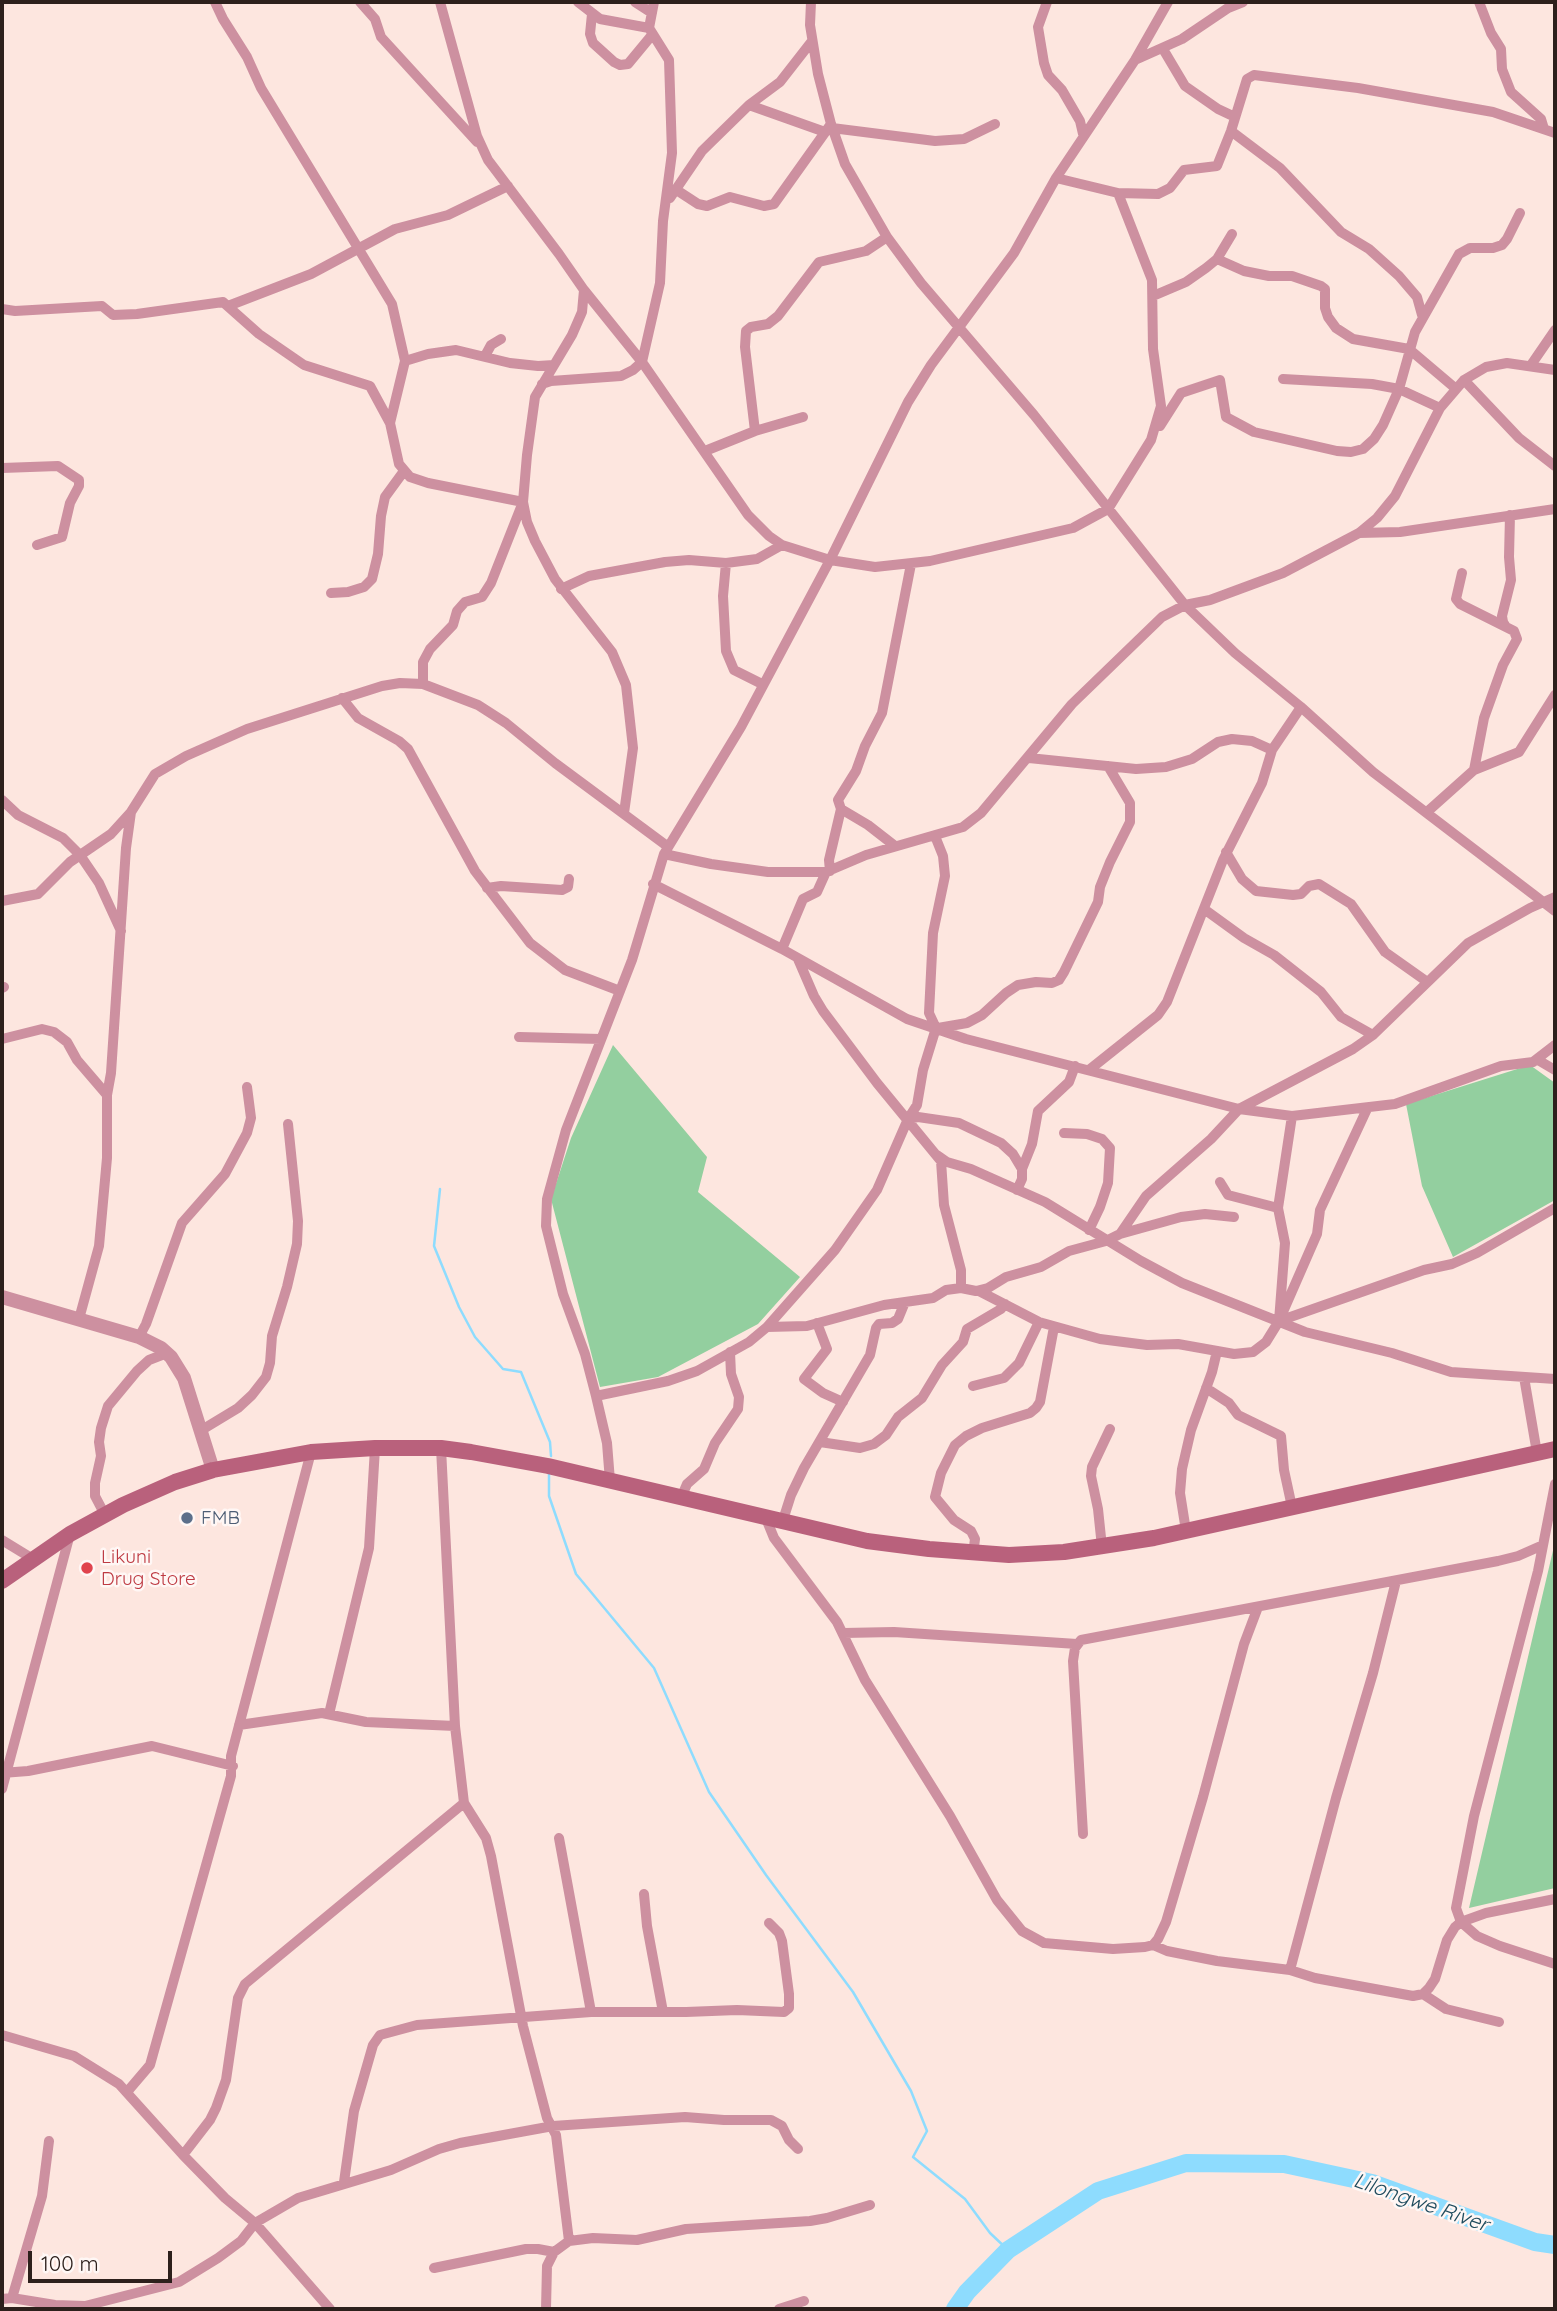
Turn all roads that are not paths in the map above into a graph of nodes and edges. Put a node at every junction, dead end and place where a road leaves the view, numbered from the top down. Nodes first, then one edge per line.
1 (215, 2) edge
2 (360, 2) edge
3 (440, 2) edge
4 (578, 2) edge
5 (635, 2) edge
6 (811, 2) edge
7 (1047, 2) edge
8 (1168, 2) edge
9 (1242, 2) edge
10 (1479, 2) edge
11 (653, 7) edge
12 (592, 14) junction
13 (651, 32) junction
14 (812, 41) junction
15 (1163, 48) junction
16 (1135, 60) junction
17 (750, 105) junction
18 (1235, 117) junction
19 (995, 124) dead end
20 (829, 128) junction
21 (1544, 129) junction
22 (1231, 131) junction
23 (1555, 133) edge
24 (1083, 134) junction
25 (481, 146) junction
26 (1056, 178) junction
27 (508, 186) junction
28 (675, 189) junction
29 (1118, 193) junction
30 (665, 207) junction
31 (1520, 213) dead end
32 (1232, 234) dead end
33 (887, 237) junction
34 (358, 247) junction
35 (1217, 259) junction
36 (584, 290) junction
37 (1153, 296) junction
38 (228, 306) junction
39 (2, 309) edge
40 (1422, 315) junction
41 (959, 325) junction
42 (1555, 330) edge
43 (500, 339) dead end
44 (1409, 349) junction
45 (485, 356) junction
46 (405, 361) junction
47 (642, 362) junction
48 (554, 365) junction
49 (1531, 365) junction
50 (1555, 370) edge
51 (1283, 379) dead end
52 (1464, 380) junction
53 (542, 384) junction
54 (1455, 388) junction
55 (1399, 389) junction
56 (1440, 408) junction
57 (803, 417) dead end
58 (390, 423) junction
59 (755, 431) junction
60 (1151, 440) junction
61 (705, 451) junction
62 (1555, 466) edge
63 (2, 468) edge
64 (404, 471) junction
65 (523, 502) junction
66 (1108, 509) junction
67 (1555, 509) edge
68 (1510, 515) junction
69 (1359, 533) junction
70 (37, 545) dead end
71 (782, 545) junction
72 (830, 560) junction
73 (726, 563) junction
74 (911, 564) junction
75 (1462, 573) dead end
76 (561, 589) junction
77 (331, 593) dead end
78 (1185, 605) junction
79 (1506, 627) junction
80 (423, 684) junction
81 (762, 684) junction
82 (1555, 695) edge
83 (342, 698) junction
84 (1301, 707) junction
85 (1272, 750) junction
86 (1029, 758) junction
87 (1108, 766) junction
88 (1474, 770) junction
89 (2, 800) edge
90 (841, 809) junction
91 (131, 812) junction
92 (1427, 812) junction
93 (624, 813) junction
94 (935, 836) junction
95 (895, 846) junction
96 (665, 850) junction
97 (1226, 852) junction
98 (80, 855) junction
99 (828, 871) junction
100 (569, 879) dead end
101 (653, 884) junction
102 (487, 888) junction
103 (1555, 897) edge
104 (2, 901) edge
105 (1542, 902) junction
106 (1204, 909) junction
107 (1555, 911) edge
108 (121, 932) junction
109 (782, 949) junction
110 (798, 959) junction
111 (1426, 981) junction
112 (620, 991) junction
113 (936, 1028) junction
114 (1373, 1035) junction
115 (519, 1037) dead end
116 (2, 1039) edge
117 (601, 1039) junction
118 (1555, 1045) edge
119 (1538, 1059) junction
120 (1075, 1066) junction
121 (1089, 1070) junction
122 (1555, 1070) edge
123 (247, 1087) dead end
124 (107, 1096) junction
125 (1239, 1109) junction
126 (1367, 1109) junction
127 (1292, 1116) junction
128 (908, 1119) junction
129 (288, 1124) dead end
130 (1064, 1133) dead end
131 (937, 1155) junction
132 (1022, 1168) junction
133 (1220, 1182) dead end
134 (1017, 1190) junction
135 (1279, 1208) junction
136 (1555, 1209) edge
137 (1234, 1217) dead end
138 (1089, 1230) junction
139 (1120, 1234) junction
140 (1106, 1241) junction
141 (961, 1288) junction
142 (976, 1291) junction
143 (2, 1297) edge
144 (905, 1302) junction
145 (1005, 1304) junction
146 (79, 1319) junction
147 (1279, 1321) junction
148 (1039, 1322) junction
149 (817, 1323) junction
150 (1054, 1327) junction
151 (767, 1328) junction
152 (139, 1337) junction
153 (1217, 1351) junction
154 (730, 1352) junction
155 (167, 1353) junction
156 (1524, 1377) junction
157 (1555, 1379) edge
158 (974, 1386) dead end
159 (1206, 1388) junction
160 (596, 1396) junction
161 (843, 1402) junction
162 (1110, 1429) dead end
163 (200, 1431) junction
164 (820, 1443) junction
165 (375, 1448) junction
166 (441, 1448) junction
167 (1555, 1449) edge
168 (310, 1452) junction
169 (1537, 1453) junction
170 (213, 1470) junction
171 (610, 1480) junction
172 (1555, 1484) edge
173 (681, 1498) junction
174 (1292, 1507) junction
175 (105, 1515) junction
176 (765, 1516) junction
177 (783, 1520) junction
178 (1186, 1531) junction
179 (70, 1534) junction
180 (2, 1540) edge
181 (1543, 1545) junction
182 (1102, 1547) junction
183 (973, 1554) junction
184 (33, 1559) junction
185 (2, 1581) edge
186 (1396, 1581) junction
187 (1258, 1607) junction
188 (844, 1633) junction
189 (1077, 1644) junction
190 (329, 1714) junction
191 (239, 1725) junction
192 (455, 1726) junction
193 (233, 1766) junction
194 (4, 1774) edge
195 (2, 1790) edge
196 (464, 1803) junction
197 (1083, 1834) dead end
198 (559, 1838) dead end
199 (644, 1894) dead end
200 (1555, 1899) edge
201 (1461, 1922) junction
202 (769, 1923) dead end
203 (1153, 1945) junction
204 (1555, 1964) edge
205 (1290, 1970) junction
206 (1423, 1994) junction
207 (591, 2012) junction
208 (663, 2012) junction
209 (522, 2016) junction
210 (1499, 2022) dead end
211 (2, 2035) edge
212 (127, 2092) junction
213 (553, 2126) junction
214 (49, 2141) dead end
215 (798, 2148) dead end
216 (183, 2155) junction
217 (344, 2182) junction
218 (870, 2205) dead end
219 (255, 2223) junction
220 (569, 2241) junction
221 (554, 2252) junction
222 (434, 2268) dead end
223 (7, 2298) edge
224 (804, 2301) dead end
225 (330, 2309) edge
226 (546, 2309) edge
227 (779, 2309) edge

1 - 34 street
2 - 25 street
3 - 25 street
4 - 12 street
5 - 11 street
6 - 14 street
7 - 24 street
8 - 16 street
9 - 15 street
10 - 21 street
11 - 13 street
12 - 13 street
12 - 13 street
13 - 30 street
14 - 17 street
14 - 20 street
15 - 16 street
15 - 18 street
16 - 24 street
17 - 20 street
17 - 28 street
18 - 21 street
18 - 22 street
19 - 20 street
20 - 28 street
20 - 33 street
21 - 23 street
22 - 29 street
22 - 40 street
24 - 26 street
25 - 27 street
26 - 29 street
26 - 41 street
27 - 34 street
27 - 36 street
28 - 30 street
29 - 37 street
30 - 47 street
31 - 40 street
32 - 35 street
33 - 41 street
33 - 59 street
34 - 38 street
34 - 46 street
35 - 37 street
35 - 44 street
36 - 47 street
36 - 48 street
37 - 60 street
38 - 39 street
38 - 58 street
40 - 44 street
41 - 66 street
41 - 72 street
42 - 49 street
43 - 45 street
44 - 54 street
44 - 55 street
45 - 46 street
45 - 48 street
46 - 58 street
47 - 53 street
47 - 61 street
48 - 53 street
49 - 50 street
49 - 52 street
51 - 55 street
52 - 54 street
52 - 62 street
53 - 65 street
54 - 56 street
55 - 56 street
55 - 60 street
56 - 69 street
57 - 59 street
58 - 64 street
59 - 61 street
60 - 66 street
61 - 71 street
63 - 70 street
64 - 65 street
64 - 77 street
65 - 76 street
65 - 80 street
66 - 74 street
66 - 78 street
67 - 68 street
68 - 69 street
68 - 79 street
69 - 78 street
71 - 72 street
71 - 73 street
72 - 74 street
72 - 81 street
73 - 76 street
73 - 81 street
74 - 90 street
75 - 79 street
76 - 93 street
78 - 84 street
78 - 86 street
79 - 88 street
80 - 83 street
80 - 93 street
81 - 96 street
82 - 88 street
83 - 91 street
83 - 102 street
84 - 85 street
84 - 92 street
85 - 87 street
85 - 97 street
86 - 87 street
86 - 94 street
87 - 113 street
88 - 92 street
89 - 98 street
90 - 95 street
90 - 99 street
91 - 98 street
91 - 108 street
92 - 105 street
93 - 96 street
94 - 95 street
94 - 113 street
95 - 99 street
96 - 99 street
96 - 101 street
97 - 106 street
97 - 111 street
98 - 104 street
98 - 108 street
99 - 109 street
100 - 102 street
101 - 109 street
101 - 112 street
102 - 112 street
103 - 105 street
105 - 107 street
105 - 111 street
106 - 114 street
106 - 121 street
108 - 124 street
109 - 110 street
110 - 113 street
110 - 128 street
111 - 114 street
112 - 117 street
113 - 120 street
113 - 128 street
114 - 125 street
115 - 117 street
116 - 124 street
117 - 160 street
118 - 119 street
119 - 122 street
119 - 126 street
120 - 121 street
120 - 132 street
121 - 125 street
123 - 152 street
124 - 146 street
125 - 127 street
125 - 139 street
126 - 127 street
126 - 147 street
127 - 135 street
128 - 131 street
128 - 132 street
128 - 151 street
129 - 163 street
130 - 138 street
131 - 134 street
131 - 141 street
132 - 134 street
133 - 135 street
134 - 138 street
135 - 147 street
136 - 147 street
137 - 139 street
138 - 140 street
139 - 140 street
140 - 142 street
140 - 147 street
141 - 142 street
141 - 144 street
142 - 145 street
143 - 146 street
144 - 149 street
144 - 161 street
145 - 148 street
145 - 164 street
146 - 152 street
147 - 153 street
147 - 156 street
148 - 150 street
148 - 158 street
149 - 151 street
149 - 161 street
150 - 153 street
150 - 183 street
151 - 154 street
152 - 155 street
153 - 159 street
154 - 160 street
154 - 173 street
155 - 163 street
155 - 175 street
156 - 157 street
156 - 169 street
159 - 174 street
159 - 178 street
160 - 171 street
161 - 164 street
162 - 182 street
163 - 170 street
164 - 177 street
165 - 166 main road
165 - 168 main road
165 - 190 street
166 - 171 main road
166 - 192 street
167 - 169 main road
168 - 170 main road
168 - 191 street
169 - 174 main road
170 - 175 main road
171 - 173 main road
172 - 181 street
173 - 176 main road
174 - 178 main road
175 - 179 main road
176 - 177 main road
176 - 188 street
177 - 183 main road
178 - 182 main road
179 - 184 main road
179 - 194 street
180 - 184 street
181 - 186 street
181 - 201 street
182 - 183 main road
184 - 185 main road
186 - 187 street
186 - 205 street
187 - 189 street
187 - 203 street
188 - 189 street
188 - 203 street
189 - 197 street
190 - 191 street
190 - 192 street
191 - 193 street
192 - 196 street
193 - 194 street
193 - 212 street
194 - 195 street
196 - 209 street
196 - 216 street
198 - 207 street
199 - 208 street
200 - 201 street
201 - 204 street
201 - 206 street
202 - 208 street
203 - 205 street
205 - 206 street
206 - 210 street
207 - 208 street
207 - 209 street
209 - 213 street
209 - 217 street
211 - 212 street
212 - 216 street
213 - 215 street
213 - 217 street
213 - 220 street
214 - 223 street
216 - 219 street
217 - 219 street
218 - 220 street
219 - 223 street
219 - 225 street
220 - 221 street
221 - 222 street
221 - 226 street
224 - 227 street

